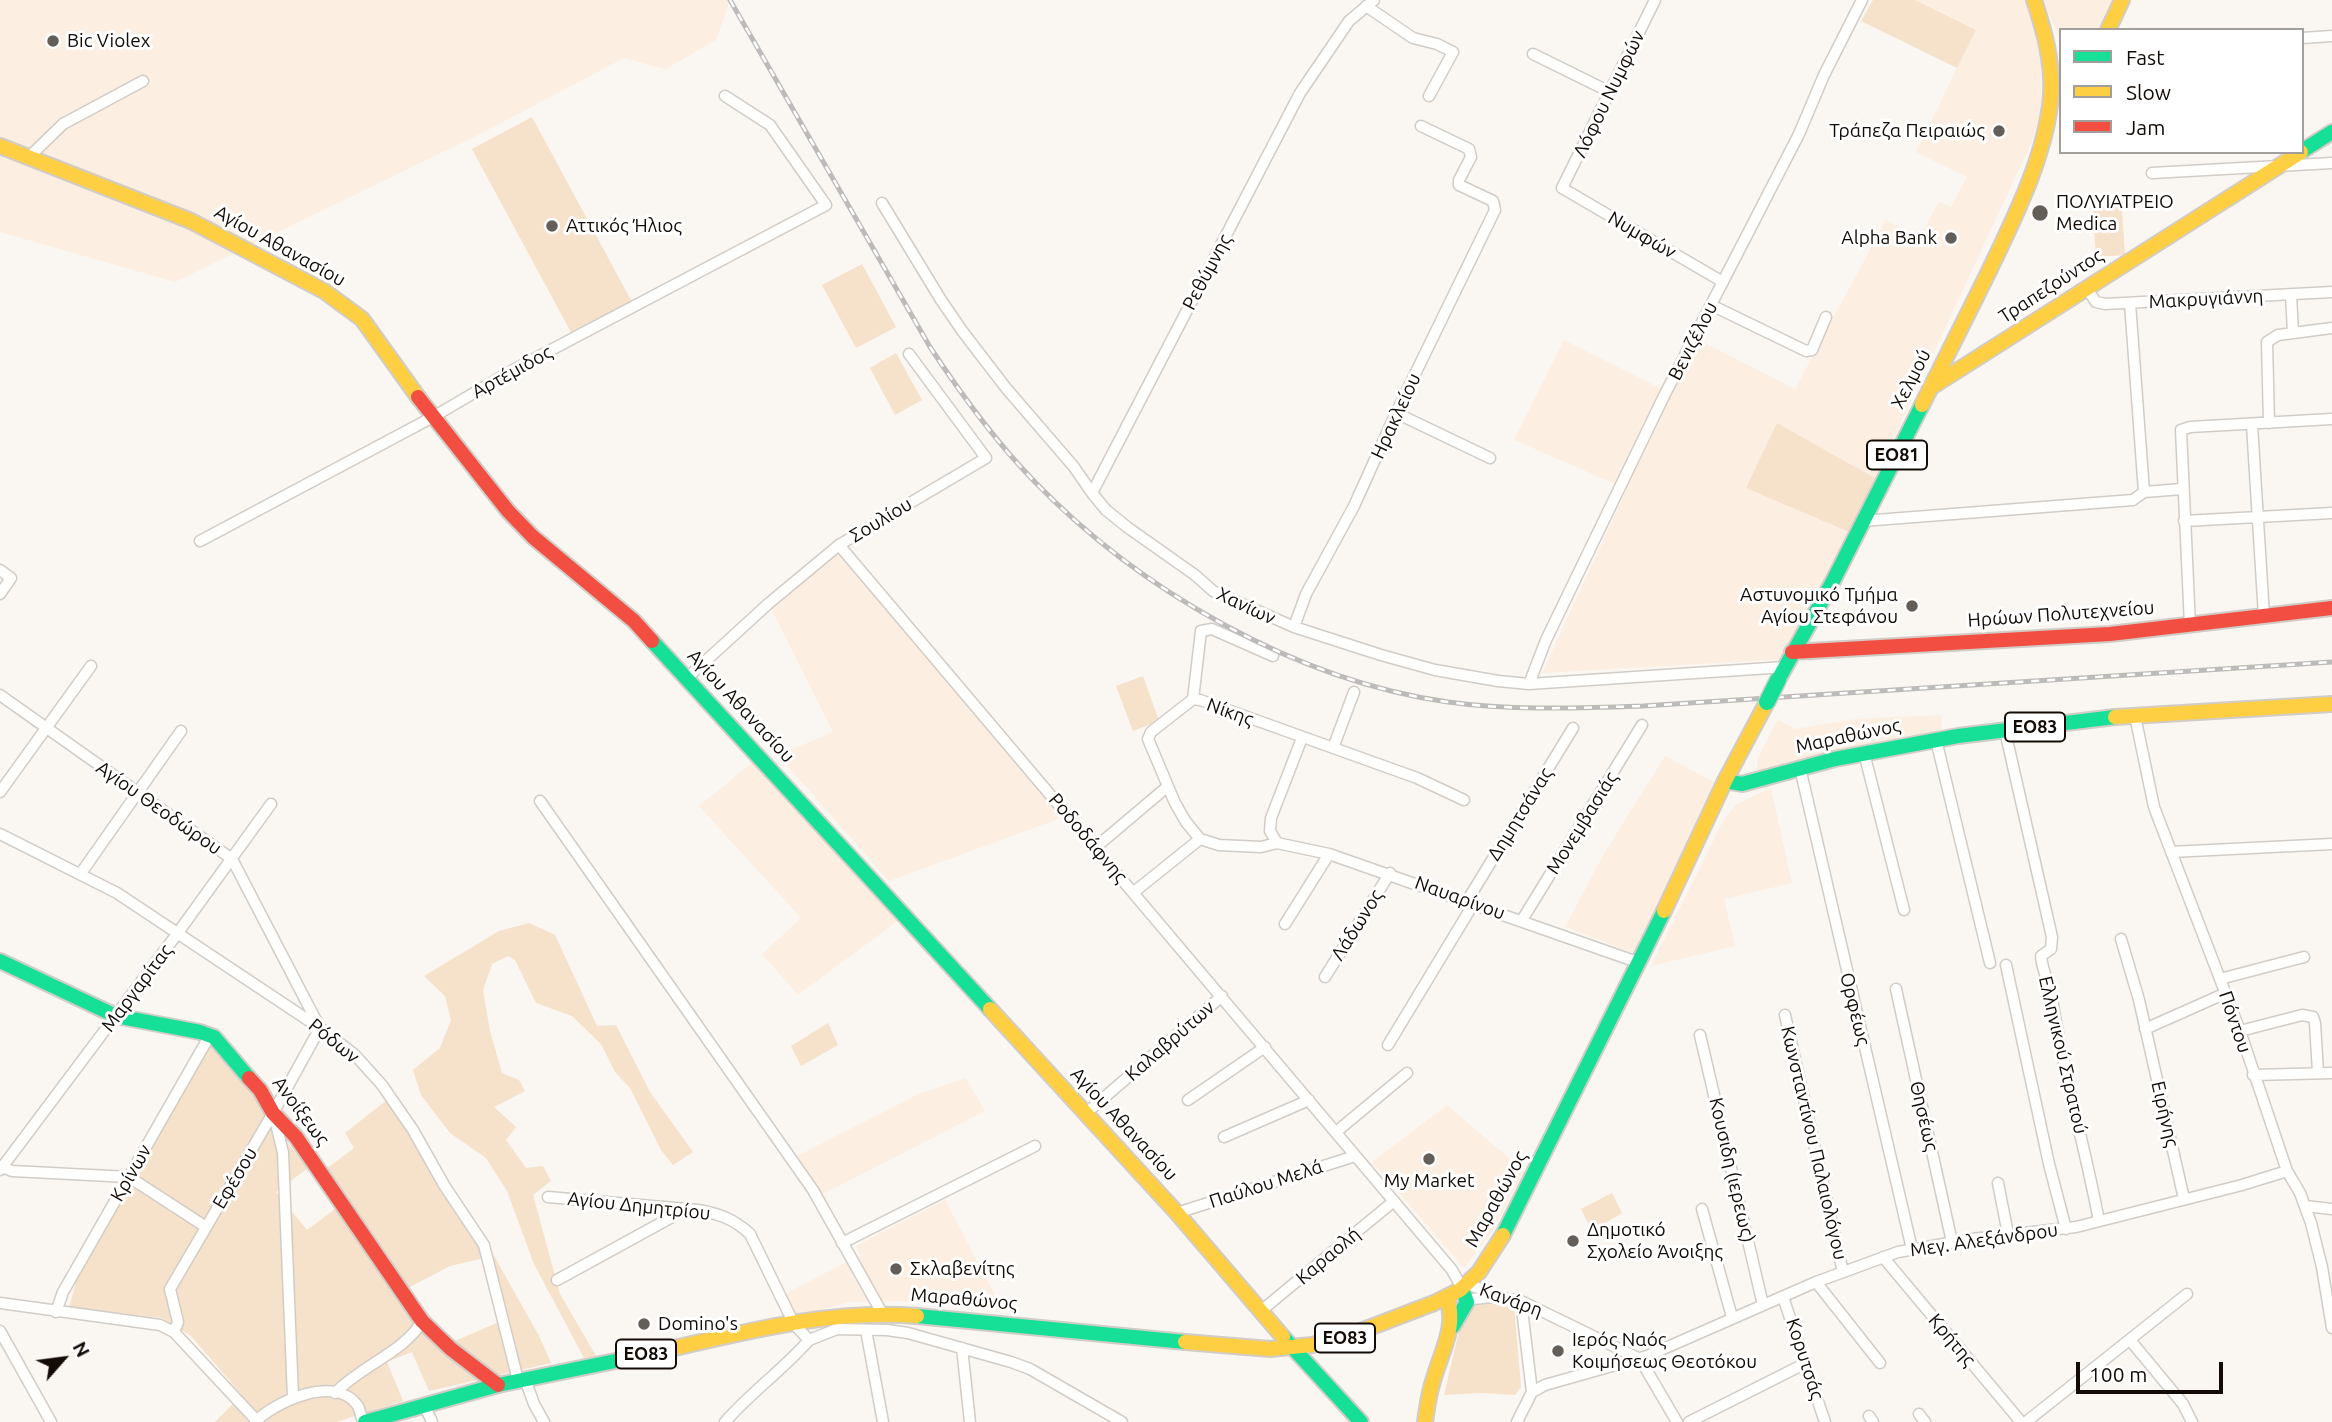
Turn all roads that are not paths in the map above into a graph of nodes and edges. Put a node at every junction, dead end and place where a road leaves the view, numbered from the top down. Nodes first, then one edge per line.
1 (1655, 0) edge
2 (1862, 0) edge
3 (2034, 0) edge
4 (2122, 0) edge
5 (1370, 3) edge
6 (2109, 28) edge
7 (2332, 36) edge
8 (2304, 37) edge
9 (1533, 54) dead end
10 (143, 81) dead end
11 (1610, 92) junction
12 (724, 96) dead end
13 (1429, 96) dead end
14 (2055, 107) edge
15 (1421, 125) dead end
16 (2332, 132) edge
17 (0, 147) edge
18 (2304, 150) edge
19 (2298, 154) edge
20 (28, 158) junction
21 (2332, 163) edge
22 (2281, 164) junction
23 (2152, 173) dead end
24 (1562, 188) joint
25 (882, 203) dead end
26 (1723, 282) junction
27 (2087, 289) junction
28 (2332, 292) edge
29 (2291, 295) junction
30 (2130, 303) junction
31 (1711, 305) junction
32 (1826, 317) dead end
33 (2332, 328) edge
34 (2293, 332) junction
35 (909, 354) dead end
36 (1930, 388) junction
37 (1396, 413) junction
38 (433, 417) junction
39 (2332, 419) edge
40 (2269, 423) junction
41 (2252, 425) junction
42 (1490, 458) dead end
43 (2182, 489) junction
44 (2144, 492) junction
45 (1092, 493) junction
46 (2332, 513) edge
47 (2258, 517) junction
48 (1863, 521) junction
49 (2184, 521) junction
50 (200, 541) dead end
51 (839, 545) junction
52 (0, 570) edge
53 (0, 594) edge
54 (2332, 608) edge
55 (2264, 616) junction
56 (2190, 625) junction
57 (1294, 627) junction
58 (1273, 656) dead end
59 (91, 666) dead end
60 (1785, 667) junction
61 (687, 678) junction
62 (1529, 684) junction
63 (1354, 692) dead end
64 (0, 695) edge
65 (1193, 699) junction
66 (2332, 704) edge
67 (2135, 716) junction
68 (1642, 725) dead end
69 (46, 728) junction
70 (1573, 729) dead end
71 (181, 731) dead end
72 (2005, 731) junction
73 (1302, 738) junction
74 (1936, 740) junction
75 (1334, 748) junction
76 (1864, 752) junction
77 (1800, 768) junction
78 (1725, 781) junction
79 (1167, 786) junction
80 (0, 792) edge
81 (138, 793) junction
82 (1464, 800) dead end
83 (540, 801) dead end
84 (271, 804) dead end
85 (0, 834) edge
86 (1200, 839) junction
87 (1277, 843) junction
88 (2332, 844) edge
89 (1096, 847) junction
90 (2171, 852) junction
91 (1329, 854) junction
92 (232, 859) junction
93 (81, 873) junction
94 (1390, 873) junction
95 (1133, 892) junction
96 (1470, 902) junction
97 (1904, 910) dead end
98 (1522, 920) junction
99 (1285, 924) dead end
100 (177, 934) junction
101 (2121, 939) dead end
102 (2304, 957) dead end
103 (0, 961) edge
104 (1990, 962) dead end
105 (1640, 963) junction
106 (2006, 965) dead end
107 (1325, 977) dead end
108 (2220, 979) junction
109 (1896, 989) dead end
110 (2225, 993) junction
111 (1222, 996) junction
112 (1785, 1015) dead end
113 (116, 1016) junction
114 (320, 1028) junction
115 (2145, 1029) junction
116 (2240, 1031) junction
117 (210, 1035) junction
118 (1700, 1035) dead end
119 (1388, 1045) dead end
120 (1265, 1047) junction
121 (1407, 1073) dead end
122 (2318, 1073) junction
123 (2332, 1073) edge
124 (2253, 1075) junction
125 (1188, 1100) dead end
126 (1309, 1100) junction
127 (273, 1113) junction
128 (1085, 1114) junction
129 (1336, 1132) junction
130 (1224, 1137) dead end
131 (1035, 1146) dead end
132 (1355, 1156) junction
133 (1, 1168) edge
134 (2287, 1171) junction
135 (129, 1177) junction
136 (1998, 1183) dead end
137 (548, 1196) dead end
138 (2184, 1199) junction
139 (1394, 1201) junction
140 (2305, 1206) junction
141 (675, 1209) junction
142 (1702, 1209) dead end
143 (2332, 1209) edge
144 (1177, 1213) junction
145 (2099, 1221) junction
146 (206, 1227) junction
147 (2066, 1229) junction
148 (2008, 1234) junction
149 (1952, 1242) junction
150 (842, 1243) junction
151 (1912, 1249) junction
152 (1883, 1257) junction
153 (1843, 1272) junction
154 (557, 1280) dead end
155 (1816, 1282) junction
156 (1465, 1292) junction
157 (2187, 1294) dead end
158 (1447, 1297) junction
159 (1494, 1297) junction
160 (1783, 1297) junction
161 (1521, 1301) junction
162 (0, 1303) edge
163 (1763, 1305) junction
164 (1262, 1310) junction
165 (2331, 1311) edge
166 (57, 1312) junction
167 (882, 1313) junction
168 (1732, 1317) junction
169 (422, 1321) junction
170 (794, 1324) junction
171 (2332, 1328) edge
172 (866, 1330) junction
173 (1450, 1330) junction
174 (0, 1331) edge
175 (174, 1332) junction
176 (808, 1340) junction
177 (2130, 1340) junction
178 (962, 1348) junction
179 (1293, 1348) junction
180 (1640, 1359) junction
181 (1806, 1363) junction
182 (1880, 1363) dead end
183 (522, 1380) junction
184 (498, 1385) junction
185 (1532, 1392) junction
186 (335, 1393) junction
187 (293, 1397) junction
188 (424, 1404) junction
189 (255, 1421) edge
190 (51, 1422) edge
191 (364, 1422) edge
192 (432, 1422) edge
193 (544, 1422) edge
194 (725, 1422) edge
195 (883, 1422) edge
196 (970, 1422) edge
197 (1122, 1422) edge
198 (1362, 1422) edge
199 (1425, 1422) edge
200 (1517, 1422) edge
201 (1677, 1422) edge
202 (1689, 1422) edge
203 (1825, 1422) edge
204 (2023, 1422) edge
205 (2192, 1422) edge

1 - 11 street, Λόφου Νυμφών
2 - 26 street, Βενιζέλου
3 - 14 main road, Χελμού
4 - 6 main road
5 - 13 street
5 - 45 street, Ρεθύμνης
7 - 8 street
9 - 11 street
10 - 20 street
11 - 24 street, Λόφου Νυμφών
12 - 38 street, Αρτέμιδος
14 - 36 main road, Χελμού
15 - 37 street, Ηρακλείου
16 - 18 main road, Τραπεζούντος
17 - 20 main road, Αγίου Αθανασίου
19 - 22 main road, Τραπεζούντος
20 - 38 main road, Αγίου Αθανασίου
21 - 22 street
22 - 23 street
22 - 27 main road, Τραπεζούντος
24 - 26 street, Νυμφών
25 - 45 street, Χανίων
26 - 31 street, Βενιζέλου
27 - 30 street, Μακρυγιάννη
27 - 36 main road, Τραπεζούντος
28 - 29 street, Μακρυγιάννη
29 - 30 street, Μακρυγιάννη
29 - 34 street
30 - 44 street
31 - 32 street
31 - 62 street, Βενιζέλου
33 - 34 street
34 - 40 street
35 - 51 street, Σουλίου
36 - 48 main road, Χελμού / ΕΟ81
37 - 42 street
37 - 57 street, Ηρακλείου
38 - 50 street, Αρτέμιδος
38 - 61 main road, Αγίου Αθανασίου
39 - 40 street
40 - 41 street
41 - 43 street
41 - 47 street
43 - 44 street
43 - 49 street
44 - 48 street
45 - 57 street, Χανίων
46 - 47 street
47 - 49 street
47 - 55 street
48 - 60 main road, Χελμού / ΕΟ81
49 - 56 street
51 - 61 street, Σουλίου
51 - 89 street, Ροδοδάφνης
52 - 53 street
54 - 55 main road, Ηρώων Πολυτεχνείου
55 - 56 main road, Ηρώων Πολυτεχνείου
56 - 60 main road, Ηρώων Πολυτεχνείου
57 - 62 street, Χανίων
58 - 65 street
59 - 69 street
60 - 62 street, Χανίων
60 - 78 main road, Χελμού / ΕΟ81, bridge
61 - 128 main road, Αγίου Αθανασίου
63 - 75 street
64 - 69 street, Αγίου Θεοδώρου
65 - 73 street, Νίκης
65 - 79 street, Νίκης
66 - 67 main road, Μαραθώνος / ΕΟ83
67 - 72 main road, Μαραθώνος / ΕΟ83
67 - 90 street, Πόντου
68 - 98 street, Μονεμβασιάς
69 - 80 street
69 - 81 street, Αγίου Θεοδώρου
70 - 96 street, Δημητσάνας
71 - 81 street
72 - 74 main road, Μαραθώνος / ΕΟ83
72 - 145 street, Ελληνικού Στρατού
73 - 75 street, Νίκης
73 - 87 street
74 - 76 main road, Μαραθώνος / ΕΟ83
74 - 104 street
75 - 82 street, Νίκης
76 - 77 main road, Μαραθώνος / ΕΟ83
76 - 97 street
77 - 78 main road, Μαραθώνος / ΕΟ83
77 - 151 street, Ορφέως
78 - 105 main road, Μαραθώνος / ΕΟ83
79 - 86 street, Νίκης
79 - 89 street
81 - 92 street, Αγίου Θεοδώρου
81 - 93 street
83 - 150 street
84 - 92 street, Μαργαρίτας
85 - 93 street, Ρόδων
86 - 87 street
86 - 95 street
87 - 91 street, Ναυαρίνου
88 - 90 street
89 - 95 street, Ροδοδάφνης
90 - 108 street, Πόντου
91 - 94 street, Ναυαρίνου
91 - 99 street
92 - 100 street, Μαργαρίτας
92 - 114 street, Αγίου Θεοδώρου
93 - 100 street, Ρόδων
94 - 96 street, Ναυαρίνου
94 - 107 street, Λάδωνος
95 - 111 street, Ροδοδάφνης
96 - 98 street, Ναυαρίνου
96 - 119 street, Δημητσάνας
98 - 105 street, Ναυαρίνου
100 - 113 street, Μαργαρίτας
100 - 114 street, Ρόδων
101 - 115 street, Ειρήνης
102 - 108 street
103 - 113 main road
105 - 156 main road, Μαραθώνος / ΕΟ83
106 - 147 street
108 - 110 street, Πόντου
109 - 149 street, Θησέως
110 - 115 street
110 - 116 street, Πόντου
111 - 120 street, Ροδοδάφνης
111 - 128 street, Καλαβρύτων
112 - 153 street, Κωνσταντίνου Παλαιολόγου
113 - 117 main road
113 - 133 street, Μαργαρίτας
114 - 127 street, Εφέσου
114 - 183 street, Ρόδων
115 - 138 street, Ειρήνης
116 - 122 street
116 - 124 street, Πόντου
117 - 127 main road, Ανοίξεως
117 - 135 street, Κρίνων
118 - 163 street, Κουσιδη (ιερεως)
120 - 125 street
120 - 126 street, Ροδοδάφνης
121 - 129 street
122 - 123 street
122 - 124 street
124 - 134 street, Πόντου
126 - 129 street, Ροδοδάφνης
126 - 130 street
127 - 146 street, Εφέσου
127 - 169 main road, Ανοίξεως
127 - 187 street
128 - 144 main road, Αγίου Αθανασίου
129 - 132 street, Ροδοδάφνης
131 - 150 street
132 - 139 street, Ροδοδάφνης
132 - 144 street, Παύλου Μελά
133 - 135 street
134 - 138 street, Μεγ. Αλεξάνδρου
134 - 140 street, Πόντου
135 - 146 street
135 - 166 street, Κρίνων
136 - 148 street
137 - 141 street, Αγίου Δημητρίου
138 - 145 street, Μεγ. Αλεξάνδρου
139 - 156 street, Ροδοδάφνης
139 - 164 street, Καραολή
140 - 143 street
140 - 165 street, Πόντου
141 - 154 street
141 - 170 street, Αγίου Δημητρίου
142 - 168 street
144 - 164 main road, Αγίου Αθανασίου
145 - 147 street, Μεγ. Αλεξάνδρου
146 - 175 street, Εφέσου
147 - 148 street, Μεγ. Αλεξάνδρου
148 - 149 street, Μεγ. Αλεξάνδρου
149 - 151 street, Μεγ. Αλεξάνδρου
150 - 167 street
151 - 152 street, Μεγ. Αλεξάνδρου
152 - 153 street, Μεγ. Αλεξάνδρου
152 - 204 street, Κρήτης
153 - 155 street, Μεγ. Αλεξάνδρου
155 - 160 street, Μεγ. Αλεξάνδρου
155 - 182 street
156 - 158 main road, Μαραθώνος / ΕΟ83
156 - 159 street, Κανάρη
156 - 159 street
156 - 173 main road
157 - 177 street
158 - 173 main road
158 - 179 main road, Μαραθώνος / ΕΟ83
159 - 161 street, Κανάρη
160 - 163 street, Μεγ. Αλεξάνδρου
160 - 181 street, Κορυτσάς
161 - 180 street, Κανάρη
161 - 185 street
162 - 166 street
163 - 168 street, Μεγ. Αλεξάνδρου
164 - 179 main road, Αγίου Αθανασίου
165 - 171 street, Πόντου
166 - 175 street
167 - 170 main road, Μαραθώνος / ΕΟ83
167 - 179 main road, Μαραθώνος / ΕΟ83
168 - 180 street, Μεγ. Αλεξάνδρου
169 - 184 main road, Ανοίξεως
169 - 186 street
170 - 176 street, Αγίου Δημητρίου
170 - 183 main road, Μαραθώνος / ΕΟ83
172 - 176 street
172 - 178 street
172 - 195 street
173 - 199 main road
174 - 190 street
175 - 189 street
176 - 194 street
177 - 204 street
177 - 205 street
178 - 196 street
178 - 197 street
179 - 198 main road, Αγίου Αθανασίου
180 - 185 street, Μεγ. Αλεξάνδρου
180 - 201 street
181 - 202 street
181 - 203 street, Κορυτσάς
183 - 184 main road, Μαραθώνος / ΕΟ83
183 - 193 street, Ρόδων
184 - 188 main road, Μαραθώνος / ΕΟ83
185 - 200 street
186 - 187 street
186 - 191 street
187 - 189 street
188 - 191 main road, Μαραθώνος / ΕΟ83
188 - 192 street

